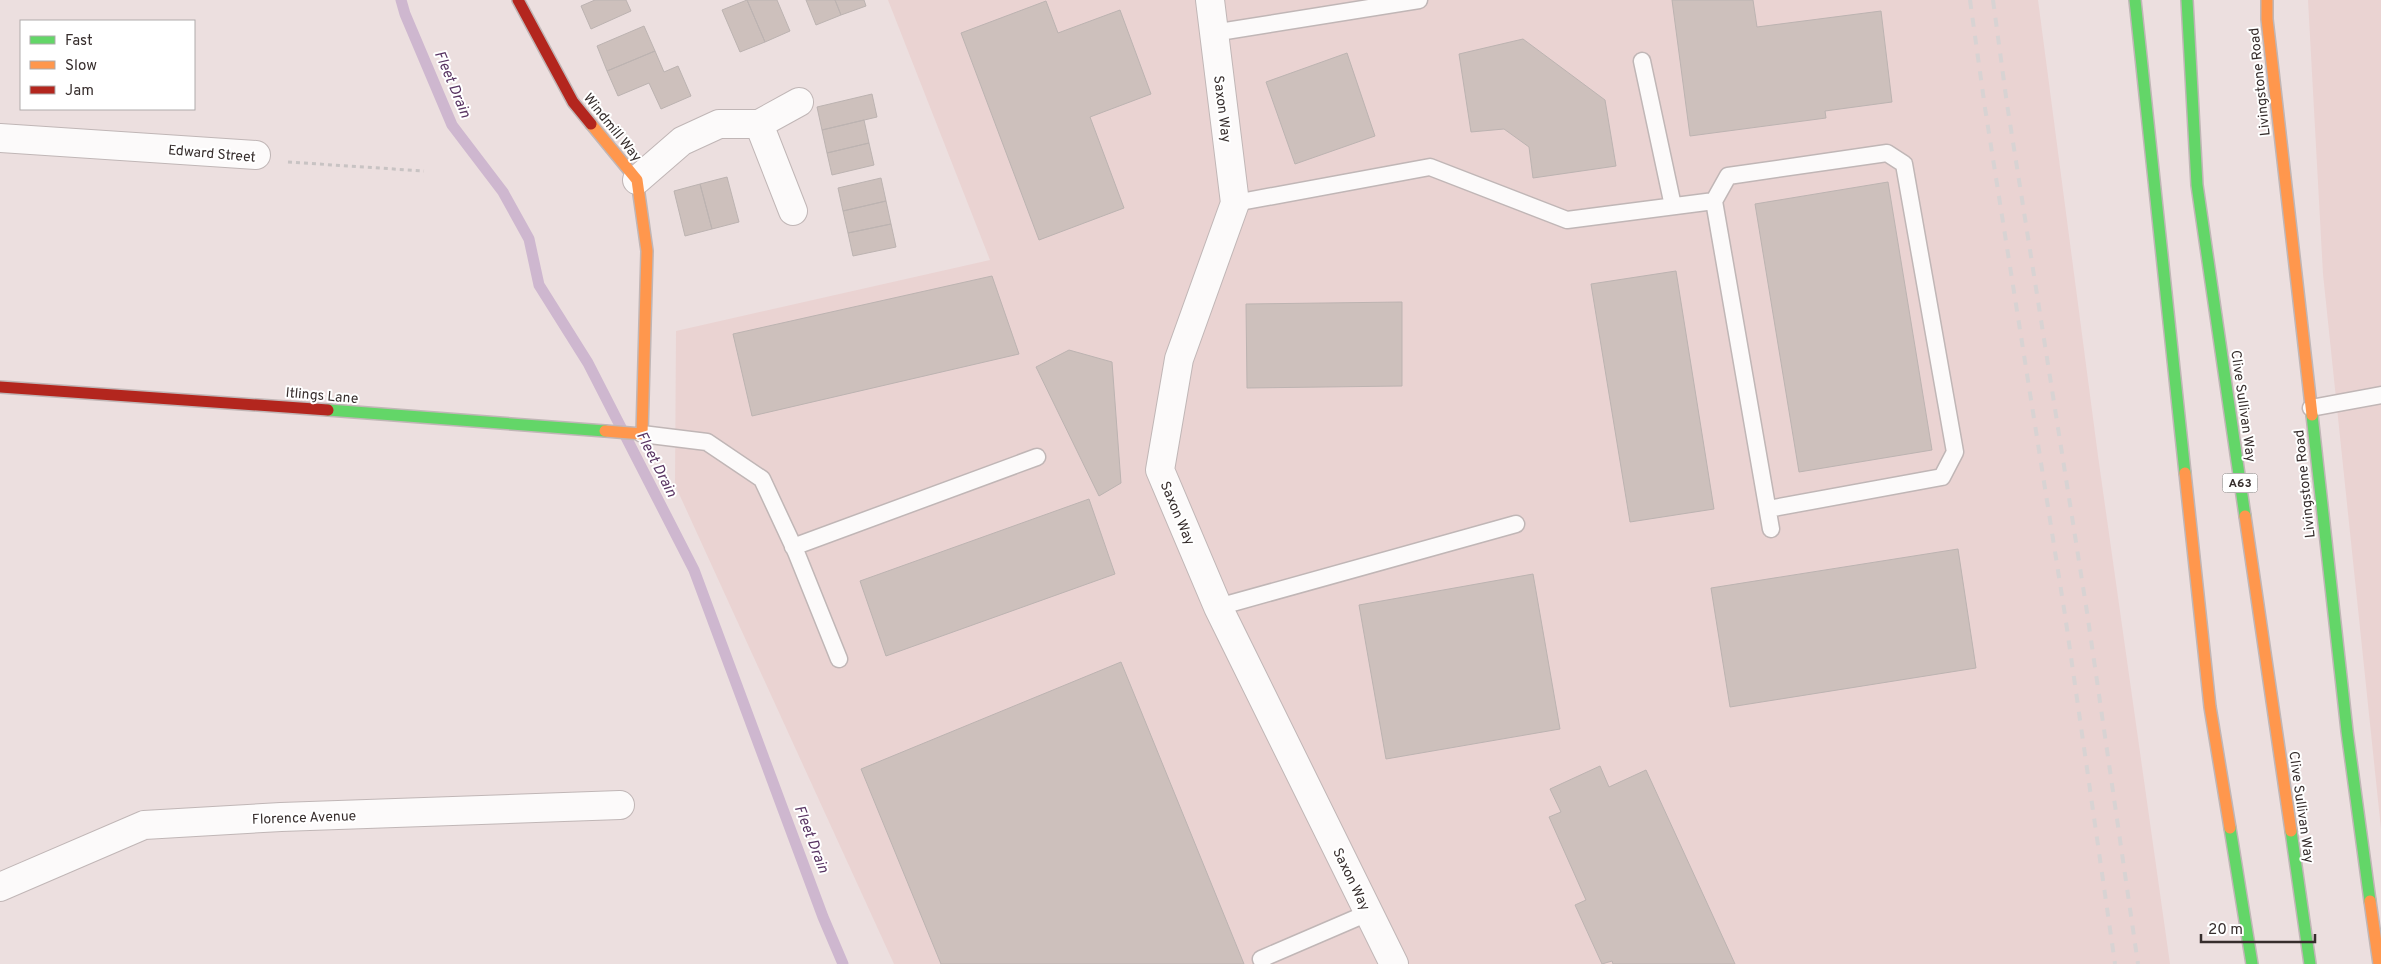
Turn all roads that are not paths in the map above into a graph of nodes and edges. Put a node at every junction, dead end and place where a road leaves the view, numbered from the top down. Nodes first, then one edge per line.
1 (518, 0) edge
2 (1210, 0) edge
3 (1419, 0) edge
4 (2135, 0) edge
5 (2187, 0) edge
6 (2267, 0) edge
7 (1213, 32) junction
8 (1642, 61) dead end
9 (799, 102) dead end
10 (759, 124) junction
11 (0, 138) edge
12 (256, 155) road end
13 (637, 180) junction
14 (1714, 201) junction
15 (1235, 202) junction
16 (1673, 206) junction
17 (793, 210) dead end
18 (0, 387) edge
19 (2381, 395) edge
20 (2311, 408) junction
21 (642, 434) junction
22 (1037, 457) dead end
23 (1768, 509) junction
24 (1516, 524) dead end
25 (1771, 529) dead end
26 (793, 547) junction
27 (1218, 607) junction
28 (839, 659) dead end
29 (620, 805) dead end
30 (2373, 868) edge
31 (0, 887) edge
32 (1368, 913) junction
33 (1261, 960) dead end
34 (1394, 964) edge
35 (2252, 964) edge
36 (2310, 964) edge
37 (2379, 964) edge

1 - 13 main road, Windmill Way
2 - 7 street, Saxon Way
3 - 7 lane
4 - 35 main road
5 - 36 main road, Clive Sullivan Way / A63
6 - 20 main road, Livingstone Road
7 - 15 street, Saxon Way
8 - 16 lane
9 - 10 street
10 - 13 street
10 - 17 street
11 - 12 street, Edward Street
13 - 21 main road, Windmill Way
14 - 16 lane
14 - 23 lane
14 - 23 lane
15 - 16 lane
15 - 27 street, Saxon Way
18 - 21 main road, Itlings Lane
19 - 20 lane
20 - 30 main road, Livingstone Road
21 - 26 lane
22 - 26 lane
23 - 25 lane
24 - 27 lane
26 - 28 lane
27 - 32 street, Saxon Way
29 - 31 street, Florence Avenue
30 - 37 main road, Livingstone Road
32 - 33 lane
32 - 34 street, Saxon Way

